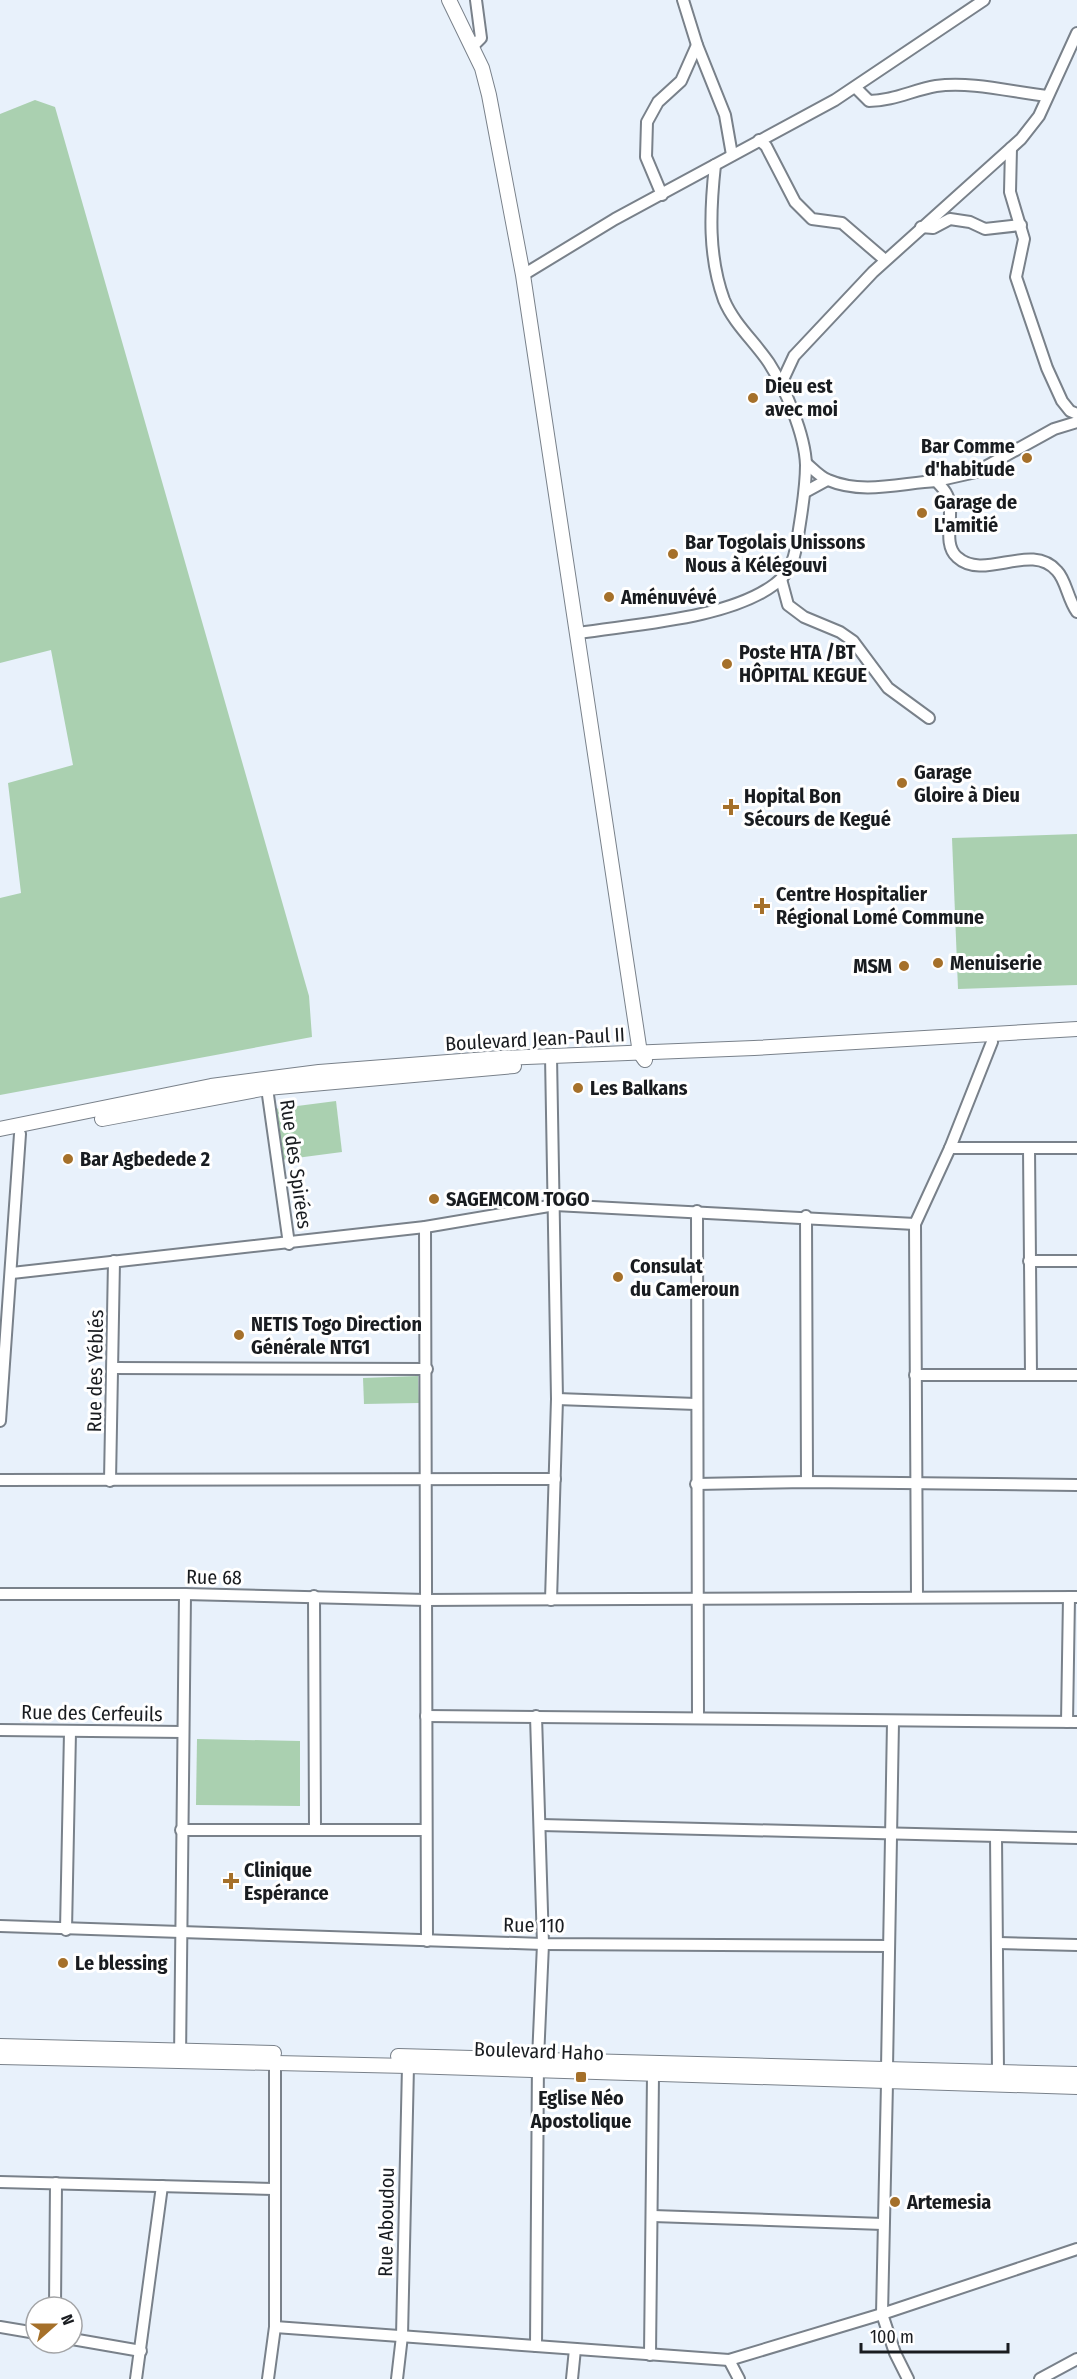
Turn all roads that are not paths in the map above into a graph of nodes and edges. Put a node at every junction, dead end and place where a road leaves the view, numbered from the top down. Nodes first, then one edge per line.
1 (449, 0) edge
2 (476, 0) edge
3 (683, 0) edge
4 (984, 0) edge
5 (1077, 33) edge
6 (697, 45) junction
7 (472, 46) junction
8 (856, 88) junction
9 (1047, 96) junction
10 (759, 140) junction
11 (1011, 148) junction
12 (732, 156) junction
13 (715, 165) junction
14 (662, 195) junction
15 (1021, 225) junction
16 (921, 228) junction
17 (885, 260) junction
18 (523, 275) junction
19 (781, 384) junction
20 (1077, 414) edge
21 (1077, 422) edge
22 (806, 463) junction
23 (827, 480) junction
24 (936, 481) junction
25 (805, 492) junction
26 (781, 579) junction
27 (1077, 612) edge
28 (579, 633) junction
29 (929, 718) dead end
30 (1077, 1029) edge
31 (1077, 1037) edge
32 (992, 1042) junction
33 (642, 1057) junction
34 (551, 1060) junction
35 (267, 1088) junction
36 (0, 1129) edge
37 (20, 1134) junction
38 (0, 1138) edge
39 (950, 1148) junction
40 (1029, 1148) junction
41 (1077, 1148) edge
42 (555, 1205) junction
43 (696, 1211) junction
44 (806, 1216) junction
45 (915, 1224) junction
46 (425, 1227) junction
47 (289, 1244) junction
48 (114, 1261) junction
49 (1029, 1261) junction
50 (1077, 1261) edge
51 (12, 1274) junction
52 (113, 1368) junction
53 (427, 1369) junction
54 (2, 1374) edge
55 (915, 1375) junction
56 (1031, 1375) junction
57 (1077, 1376) edge
58 (557, 1399) junction
59 (696, 1404) junction
60 (0, 1421) edge
61 (428, 1479) junction
62 (555, 1479) junction
63 (0, 1480) edge
64 (110, 1481) junction
65 (807, 1482) junction
66 (916, 1483) junction
67 (696, 1484) junction
68 (1077, 1485) edge
69 (0, 1594) edge
70 (185, 1594) junction
71 (314, 1596) junction
72 (917, 1597) junction
73 (1073, 1597) edge
74 (696, 1598) junction
75 (426, 1600) junction
76 (551, 1600) junction
77 (426, 1716) junction
78 (536, 1716) junction
79 (698, 1718) junction
80 (893, 1722) junction
81 (1072, 1722) edge
82 (0, 1730) edge
83 (70, 1732) junction
84 (183, 1732) junction
85 (541, 1825) junction
86 (181, 1830) junction
87 (315, 1830) junction
88 (425, 1830) junction
89 (890, 1835) junction
90 (996, 1836) junction
91 (1077, 1838) edge
92 (0, 1926) edge
93 (66, 1930) junction
94 (179, 1934) junction
95 (427, 1941) junction
96 (998, 1943) junction
97 (543, 1944) junction
98 (1077, 1945) edge
99 (889, 1946) junction
100 (0, 2046) edge
101 (179, 2055) junction
102 (0, 2057) edge
103 (275, 2062) junction
104 (538, 2065) junction
105 (408, 2066) junction
106 (887, 2068) junction
107 (998, 2072) junction
108 (653, 2074) junction
109 (1077, 2074) edge
110 (886, 2083) junction
111 (1077, 2087) edge
112 (0, 2182) edge
113 (56, 2183) junction
114 (162, 2186) junction
115 (273, 2189) junction
116 (653, 2216) junction
117 (883, 2224) junction
118 (1077, 2249) edge
119 (55, 2295) edge
120 (882, 2314) junction
121 (0, 2327) edge
122 (275, 2327) junction
123 (24, 2331) edge
124 (402, 2336) junction
125 (84, 2341) edge
126 (536, 2346) junction
127 (575, 2349) junction
128 (141, 2351) junction
129 (650, 2355) junction
130 (1077, 2359) edge
131 (729, 2360) junction
132 (136, 2379) edge
133 (268, 2379) edge
134 (397, 2379) edge
135 (572, 2379) edge
136 (739, 2379) edge
137 (908, 2379) edge
138 (1040, 2379) edge

1 - 7 main road
2 - 7 street
3 - 6 street
4 - 8 street
5 - 9 street
6 - 12 street
6 - 14 street
7 - 18 main road
8 - 9 street
8 - 10 street
9 - 11 street
10 - 12 street
10 - 17 street
11 - 15 street
11 - 16 street
12 - 13 street
13 - 14 street
13 - 19 street
14 - 18 street
15 - 16 street
15 - 20 street
16 - 17 street
17 - 19 street
18 - 28 main road
19 - 22 street
21 - 24 street
22 - 23 street
22 - 25 street
23 - 24 street
23 - 25 street
24 - 27 street
25 - 26 street
26 - 28 street
26 - 29 street
28 - 33 main road
30 - 33 main road, Boulevard Jean-Paul II
31 - 32 main road, Boulevard Jean-Paul II
32 - 33 main road, Boulevard Jean-Paul II
32 - 39 street
33 - 34 main road, Boulevard Jean-Paul II
34 - 35 main road, Boulevard Jean-Paul II
34 - 36 main road, Boulevard Jean-Paul II
34 - 42 street
35 - 37 main road, Boulevard Jean-Paul II
35 - 47 street, Rue des Spirées
37 - 38 main road, Boulevard Jean-Paul II
37 - 51 street
39 - 40 street
39 - 45 street
40 - 41 street
40 - 49 street
42 - 43 street
42 - 46 street
42 - 58 street
43 - 44 street
43 - 59 street
44 - 45 street
44 - 65 street
45 - 55 street
46 - 47 street
46 - 53 street
47 - 48 street
48 - 51 street
48 - 52 street, Rue des Yéblés
49 - 50 street
49 - 56 street
51 - 54 street
52 - 53 street
52 - 64 street, Rue des Yéblés
53 - 61 street
54 - 60 street
55 - 56 street
55 - 66 street
56 - 57 street
58 - 59 street
58 - 62 street
59 - 67 street
61 - 62 street
61 - 64 street
61 - 75 street
62 - 76 street
63 - 64 street
65 - 66 street
65 - 67 street
66 - 68 street
66 - 72 street
67 - 74 street
69 - 70 street, Rue 68
70 - 71 street, Rue 68
70 - 84 street
71 - 75 street, Rue 68
71 - 87 street
72 - 73 street, Rue 68
72 - 74 street, Rue 68
73 - 81 street
74 - 76 street, Rue 68
74 - 79 street
75 - 76 street, Rue 68
75 - 77 street
77 - 78 street
77 - 88 street
78 - 79 street
78 - 85 street
79 - 80 street
80 - 81 street
80 - 89 street
82 - 83 street, Rue des Cerfeuils
83 - 84 street, Rue des Cerfeuils
83 - 93 street
84 - 86 street
85 - 89 street
85 - 97 street
86 - 87 street
86 - 94 street
87 - 88 street
88 - 95 street
89 - 90 street
89 - 99 street
90 - 91 street
90 - 96 street
92 - 93 street, Rue 110
93 - 94 street, Rue 110
94 - 95 street, Rue 110
94 - 101 street
95 - 97 street, Rue 110
96 - 98 street
96 - 107 street
97 - 99 street, Rue 110
97 - 104 street
99 - 106 street
100 - 101 main road, Boulevard Haho
101 - 102 main road, Boulevard Haho
101 - 103 main road, Boulevard Haho
101 - 104 main road, Boulevard Haho
103 - 105 main road, Boulevard Haho
103 - 115 street
104 - 105 main road, Boulevard Haho
104 - 106 main road, Boulevard Haho
104 - 108 main road, Boulevard Haho
104 - 126 street
105 - 124 street, Rue Aboudou
106 - 107 main road, Boulevard Haho
107 - 109 main road, Boulevard Haho
108 - 110 main road, Boulevard Haho
108 - 116 street
110 - 111 main road, Boulevard Haho
110 - 117 street
112 - 113 street
113 - 114 street
113 - 119 street
114 - 115 street
114 - 128 street
115 - 122 street
116 - 117 street
116 - 129 street
117 - 120 street
118 - 120 street
120 - 131 street
120 - 137 street
121 - 123 street
122 - 124 street
122 - 133 street
124 - 126 street
124 - 134 street, Rue Aboudou
125 - 128 street
126 - 127 street
127 - 129 street
127 - 135 street
128 - 132 street
129 - 131 street
130 - 138 street
131 - 136 street

